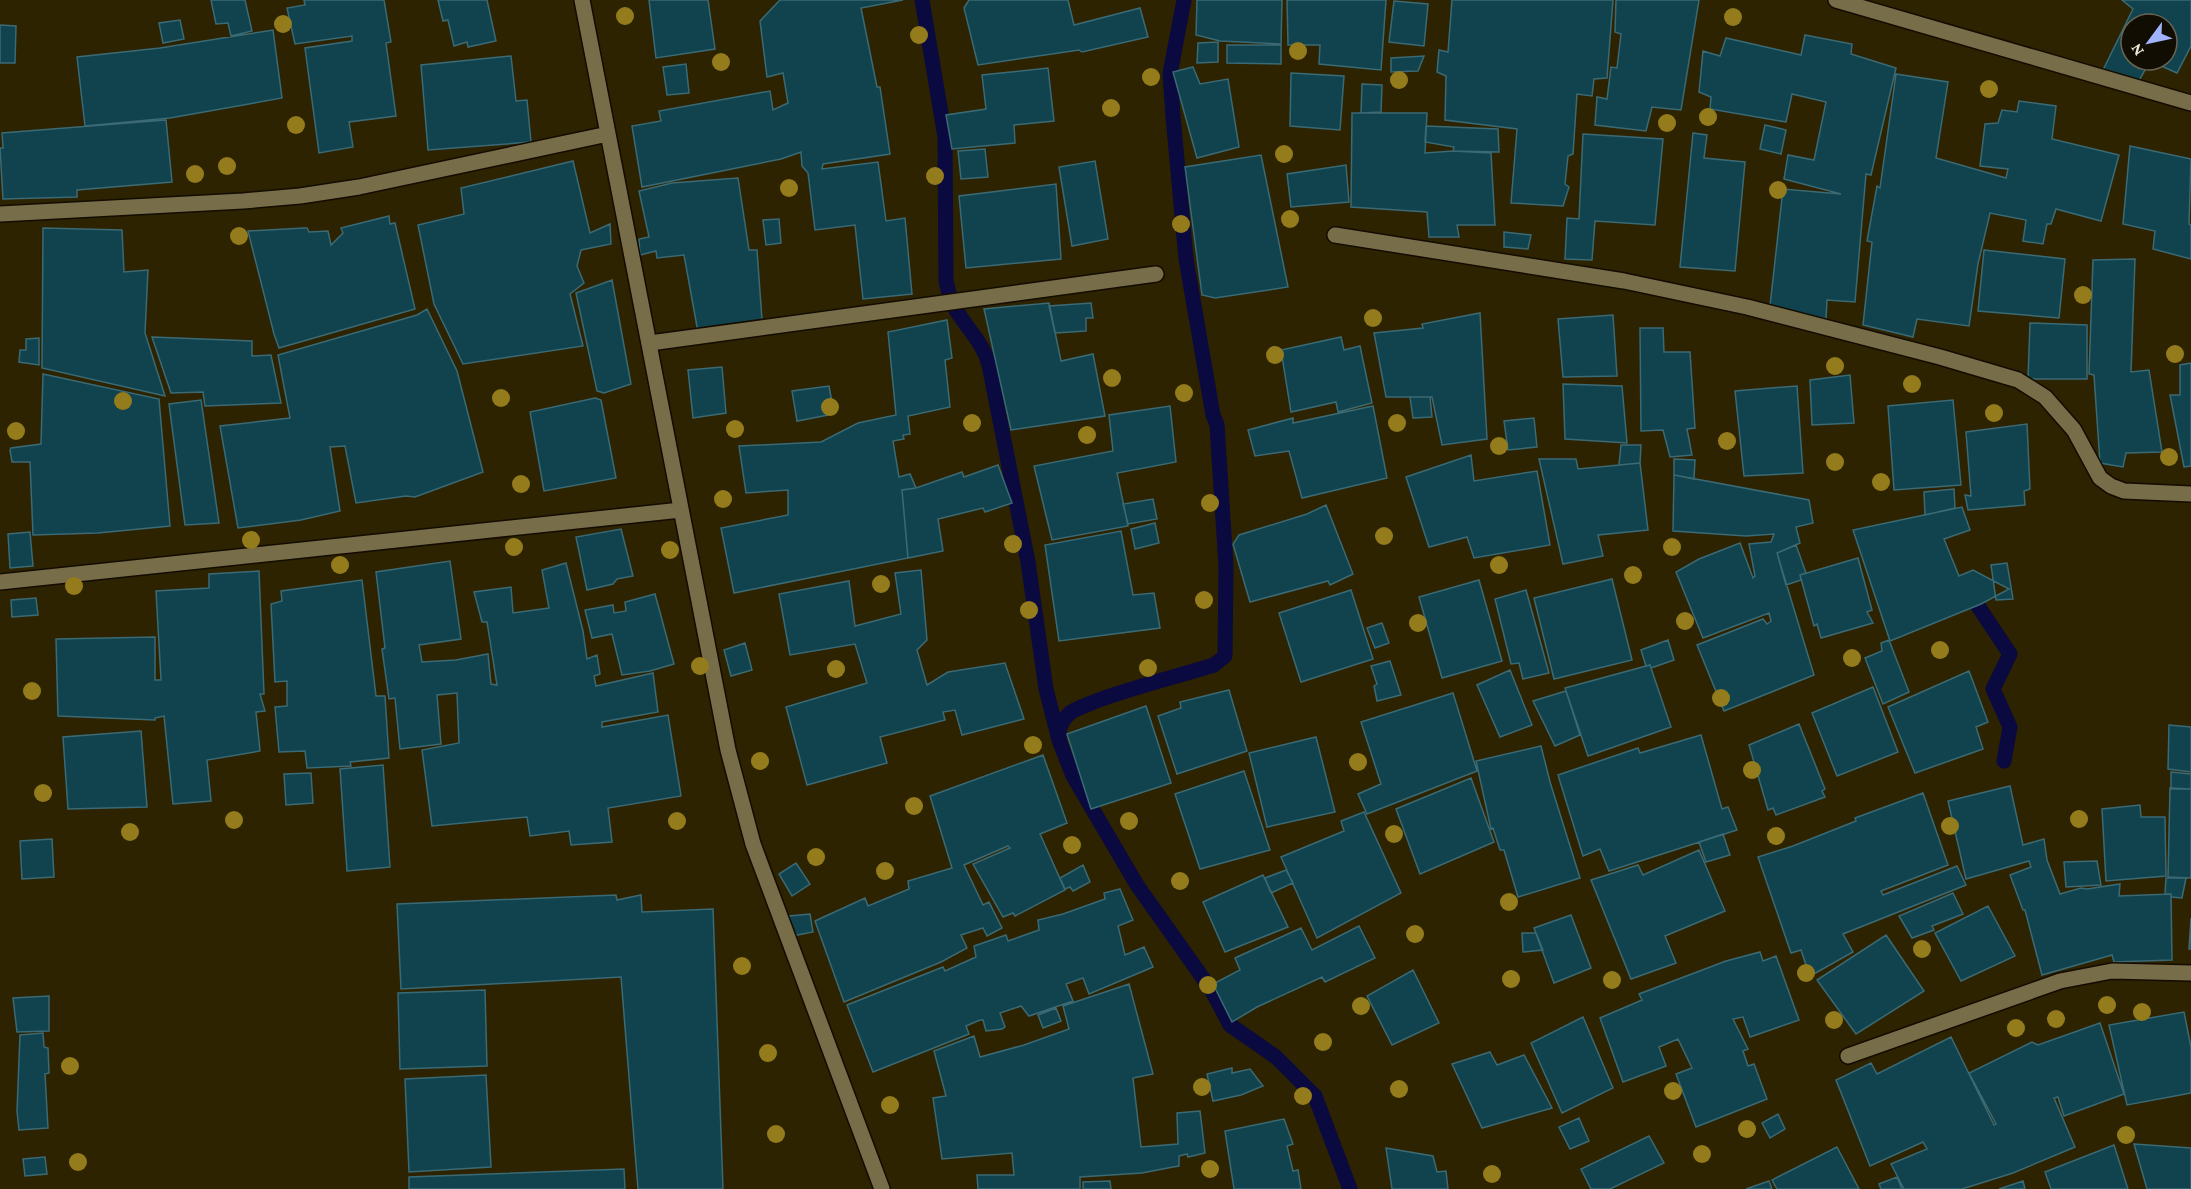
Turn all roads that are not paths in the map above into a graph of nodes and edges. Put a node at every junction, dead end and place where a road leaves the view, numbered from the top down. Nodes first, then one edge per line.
1 (582, 0) edge
2 (1836, 0) edge
3 (2191, 103) edge
4 (608, 134) junction
5 (0, 214) edge
6 (1335, 235) dead end
7 (1156, 274) dead end
8 (650, 343) junction
9 (2191, 494) edge
10 (681, 510) junction
11 (0, 582) edge
12 (2191, 973) edge
13 (1848, 1056) dead end
14 (882, 1189) edge

1 - 4 street
2 - 3 street
4 - 5 street
4 - 8 street
6 - 9 street
7 - 8 street
8 - 10 street
10 - 11 street
10 - 14 street
12 - 13 street

